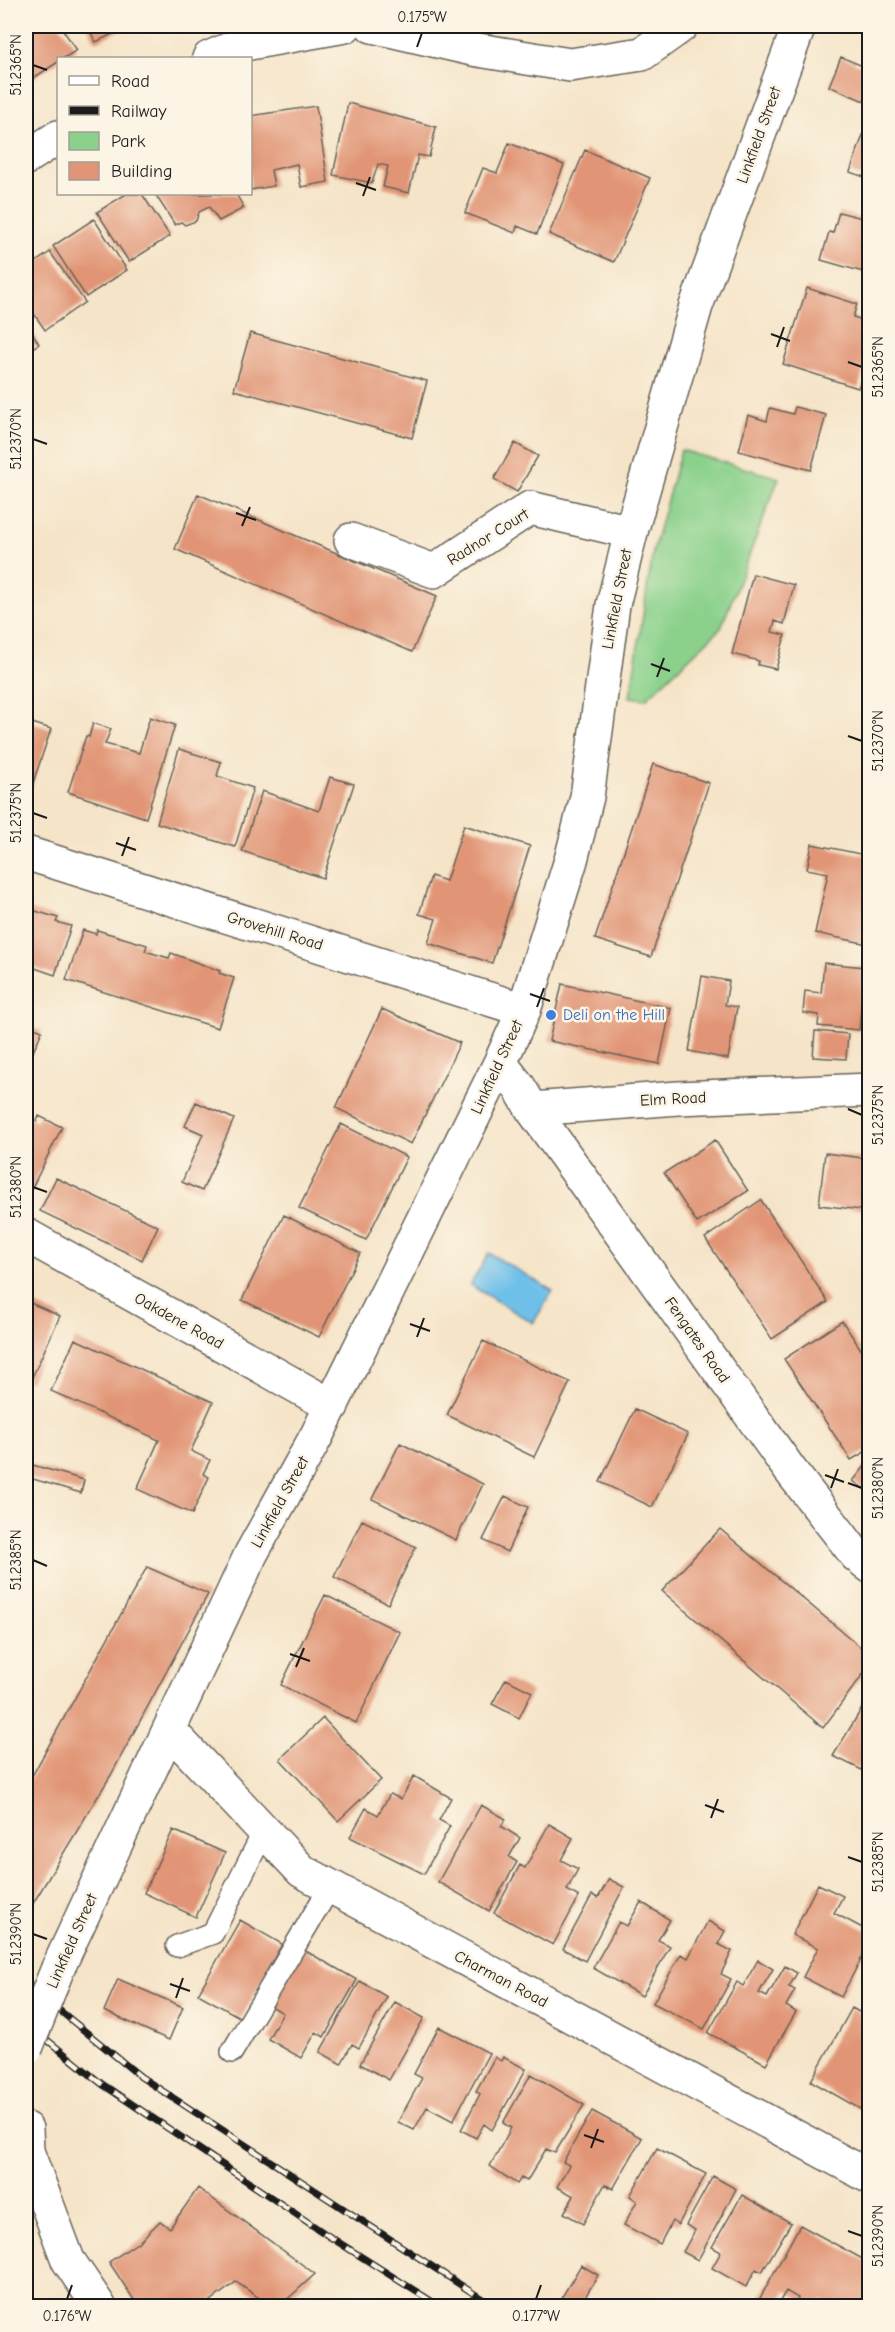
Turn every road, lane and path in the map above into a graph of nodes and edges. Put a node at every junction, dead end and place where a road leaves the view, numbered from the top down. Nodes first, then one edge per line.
1 (345, 26) edge
2 (372, 26) edge
3 (681, 26) edge
4 (799, 26) edge
5 (211, 57) edge
6 (57, 138) edge
7 (26, 158) edge
8 (631, 532) junction
9 (351, 540) dead end
10 (26, 853) edge
11 (524, 1010) junction
12 (500, 1064) junction
13 (870, 1090) edge
14 (532, 1109) junction
15 (26, 1236) edge
16 (332, 1406) junction
17 (870, 1566) edge
18 (170, 1731) junction
19 (264, 1832) junction
20 (330, 1887) junction
21 (177, 1946) dead end
22 (26, 2048) edge
23 (232, 2052) dead end
24 (26, 2129) edge
25 (870, 2177) edge
26 (99, 2307) edge

1 - 5 street
2 - 3 street
4 - 8 street, Linkfield Street
6 - 7 street
8 - 9 street, Radnor Court
8 - 11 street, Linkfield Street
10 - 11 street, Grovehill Road
11 - 12 street, Linkfield Street
12 - 14 street
12 - 16 street, Linkfield Street
13 - 14 street, Elm Road
14 - 17 street, Fengates Road
15 - 16 street, Oakdene Road
16 - 18 street, Linkfield Street
18 - 19 street, Charman Road
18 - 22 street, Linkfield Street, bridge
19 - 20 street, Charman Road
19 - 21 lane
20 - 23 lane
20 - 25 street, Charman Road
24 - 26 street

